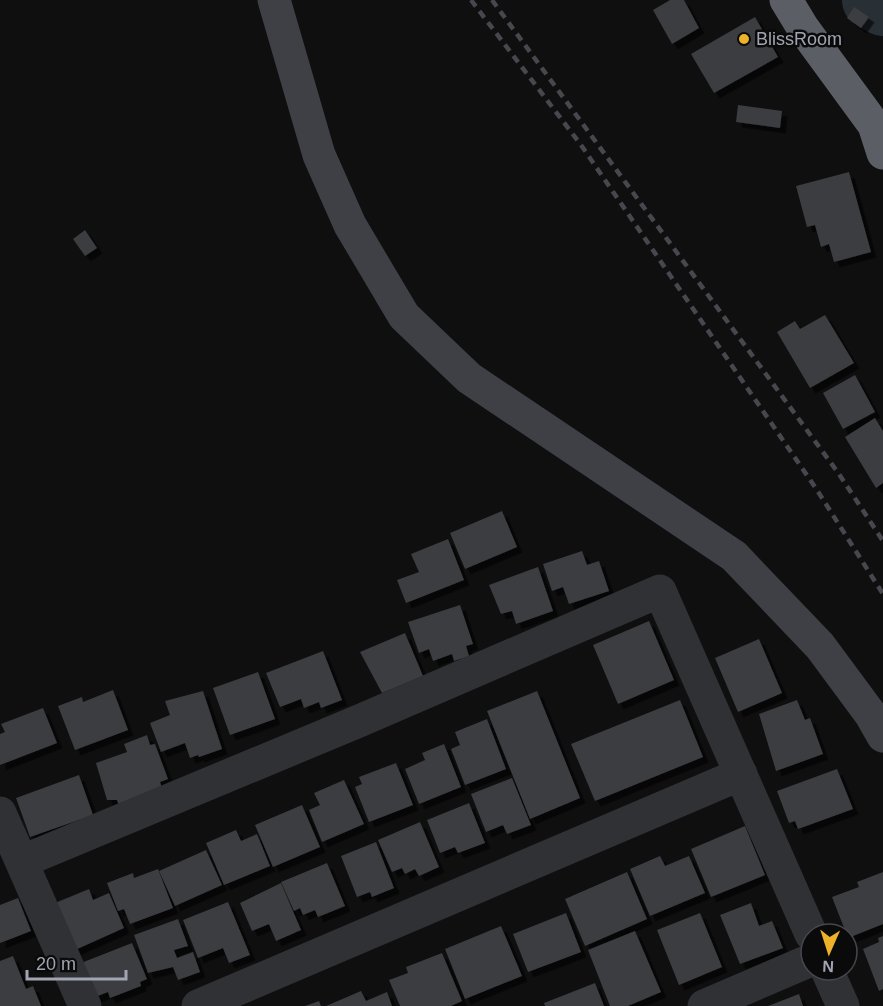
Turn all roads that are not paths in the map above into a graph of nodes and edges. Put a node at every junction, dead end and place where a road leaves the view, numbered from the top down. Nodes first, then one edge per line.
1 (274, 0) edge
2 (786, 0) edge
3 (883, 153) edge
4 (883, 736) edge
5 (741, 774) junction
6 (0, 813) edge
7 (22, 861) junction
8 (807, 922) edge
9 (799, 965) edge
10 (832, 982) edge
11 (86, 1006) edge
12 (198, 1006) edge
13 (704, 1006) edge
14 (843, 1006) edge

1 - 4 street
2 - 3 highway
5 - 7 street
5 - 8 street
5 - 12 street
6 - 7 street
7 - 11 street
9 - 13 street
10 - 14 street

